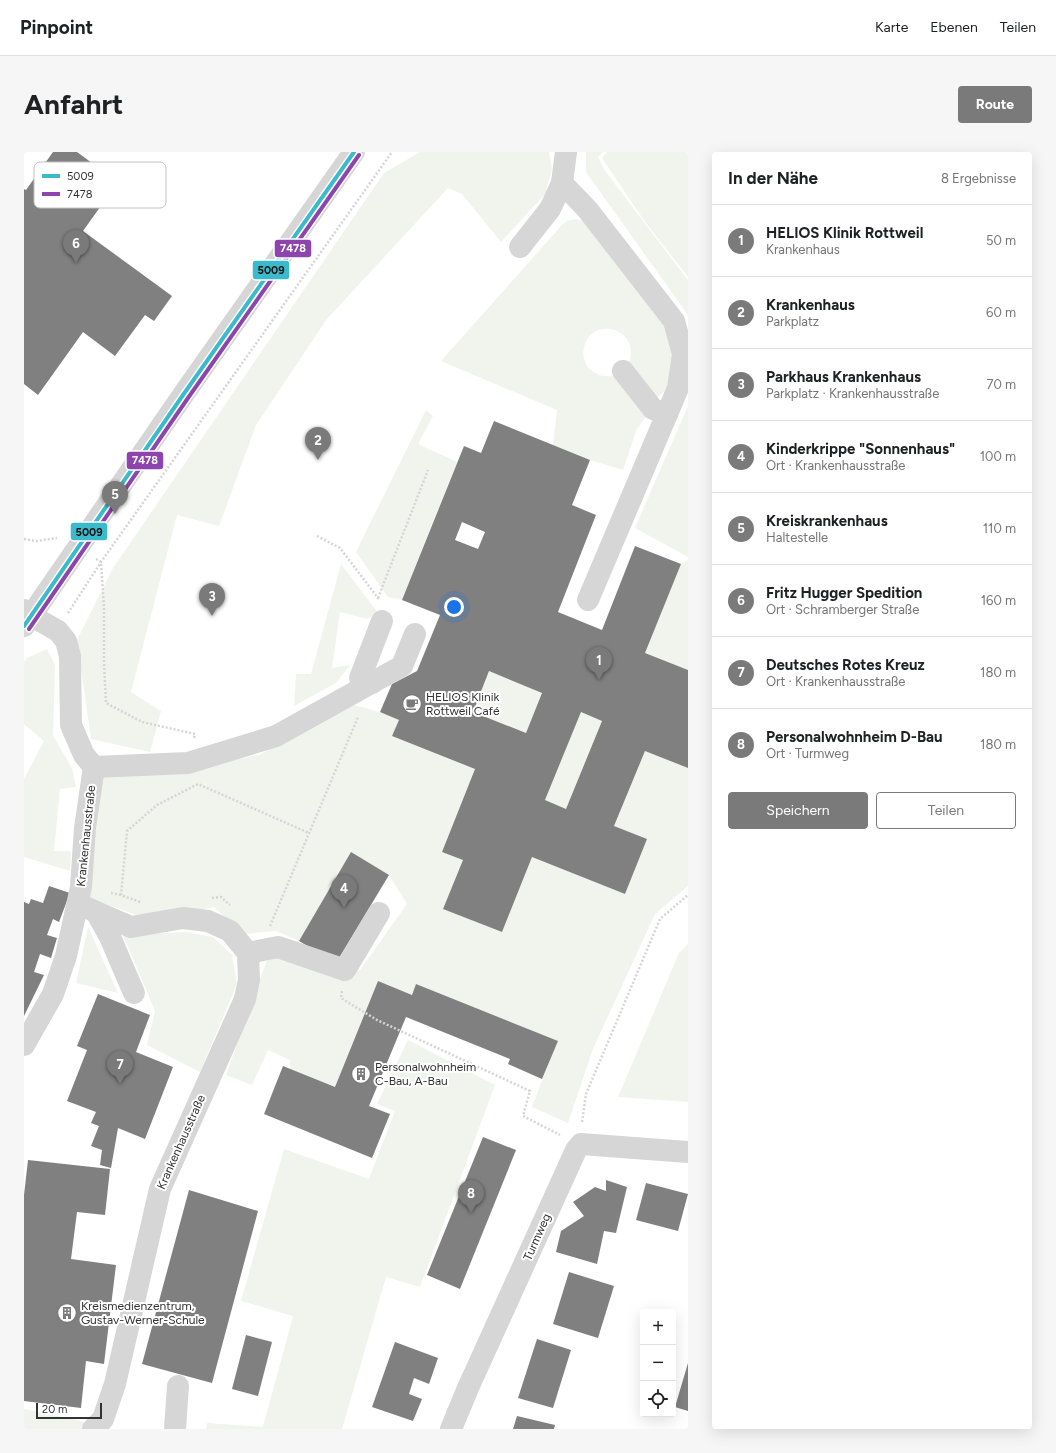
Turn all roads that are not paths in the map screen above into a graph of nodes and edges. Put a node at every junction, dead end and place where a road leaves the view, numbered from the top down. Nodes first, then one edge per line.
1 (354, 152) edge
2 (566, 152) edge
3 (562, 183) junction
4 (520, 247) dead end
5 (623, 371) dead end
6 (666, 414) junction
7 (588, 600) dead end
8 (26, 617) edge
9 (382, 621) road end
10 (415, 634) dead end
11 (372, 683) junction
12 (94, 767) junction
13 (87, 908) junction
14 (379, 912) dead end
15 (248, 953) junction
16 (134, 993) dead end
17 (24, 1045) edge
18 (688, 1152) edge
19 (178, 1386) dead end
20 (93, 1429) edge
21 (175, 1429) edge
22 (451, 1429) edge

1 - 8 street
2 - 3 street
3 - 4 street
3 - 6 street
5 - 6 street
6 - 7 street
8 - 12 street
9 - 11 street
10 - 11 street
11 - 12 street
12 - 13 street, Krankenhausstraße
13 - 15 street
13 - 16 street
13 - 17 street, Krankenhausstraße
14 - 15 street
15 - 20 street, Krankenhausstraße
18 - 22 street, Turmweg
19 - 21 street

